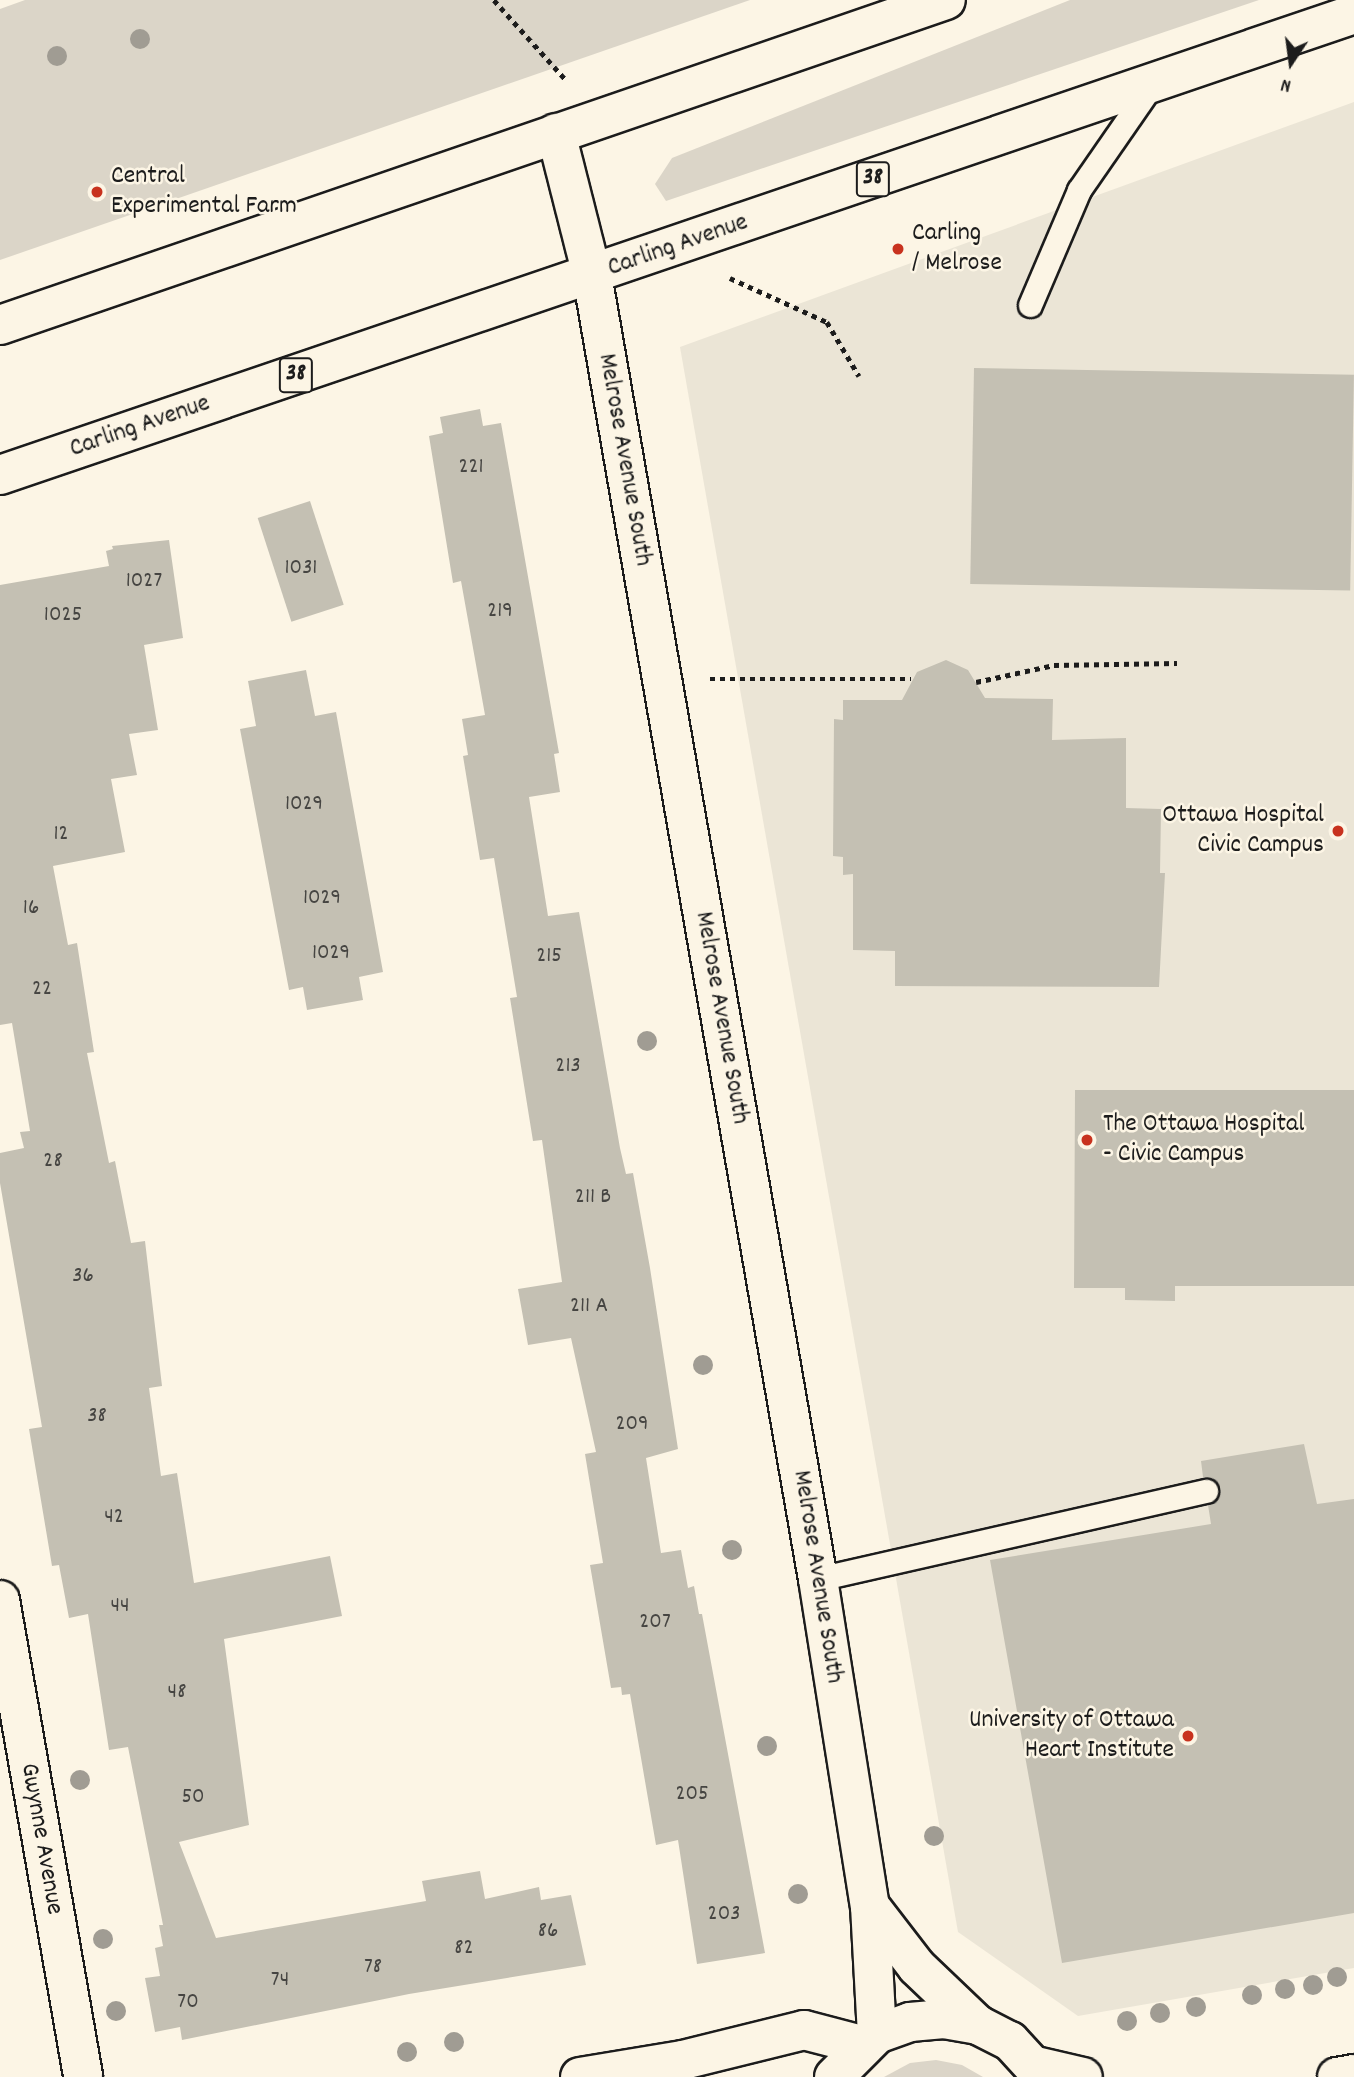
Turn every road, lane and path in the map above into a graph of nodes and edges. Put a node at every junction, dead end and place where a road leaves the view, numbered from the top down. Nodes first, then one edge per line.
1 (494, 0) edge
2 (946, 0) edge
3 (1354, 14) edge
4 (1153, 83) junction
5 (568, 130) junction
6 (723, 274) dead end
7 (592, 275) junction
8 (1030, 305) dead end
9 (0, 324) edge
10 (859, 376) dead end
11 (0, 475) edge
12 (1177, 663) dead end
13 (703, 679) dead end
14 (911, 679) dead end
15 (976, 682) dead end
16 (1206, 1491) dead end
17 (818, 1579) junction
18 (0, 1600) edge
19 (870, 1906) junction
20 (978, 2025) junction
21 (869, 2040) junction
22 (682, 2060) junction
23 (1039, 2072) edge
24 (1354, 2074) edge
25 (83, 2077) edge
26 (580, 2077) edge
27 (717, 2077) edge
28 (834, 2077) edge
29 (1083, 2077) edge
30 (1337, 2077) edge

1 - 5 path
2 - 5 street
3 - 4 street, Carling Avenue / 38
4 - 7 street, Carling Avenue / 38
4 - 8 lane
5 - 7 street, Melrose Avenue South
5 - 9 street
6 - 10 path
7 - 11 street, Carling Avenue / 38
7 - 17 street, Melrose Avenue South
12 - 15 path
13 - 14 path
16 - 17 lane
17 - 19 street, Melrose Avenue South
18 - 25 street, Gwynne Avenue
19 - 20 street, Melrose Avenue South
19 - 21 street, Melrose Avenue South
20 - 21 street
20 - 23 street
21 - 22 street
21 - 28 street
22 - 26 street
22 - 27 street
23 - 29 street
24 - 30 street

